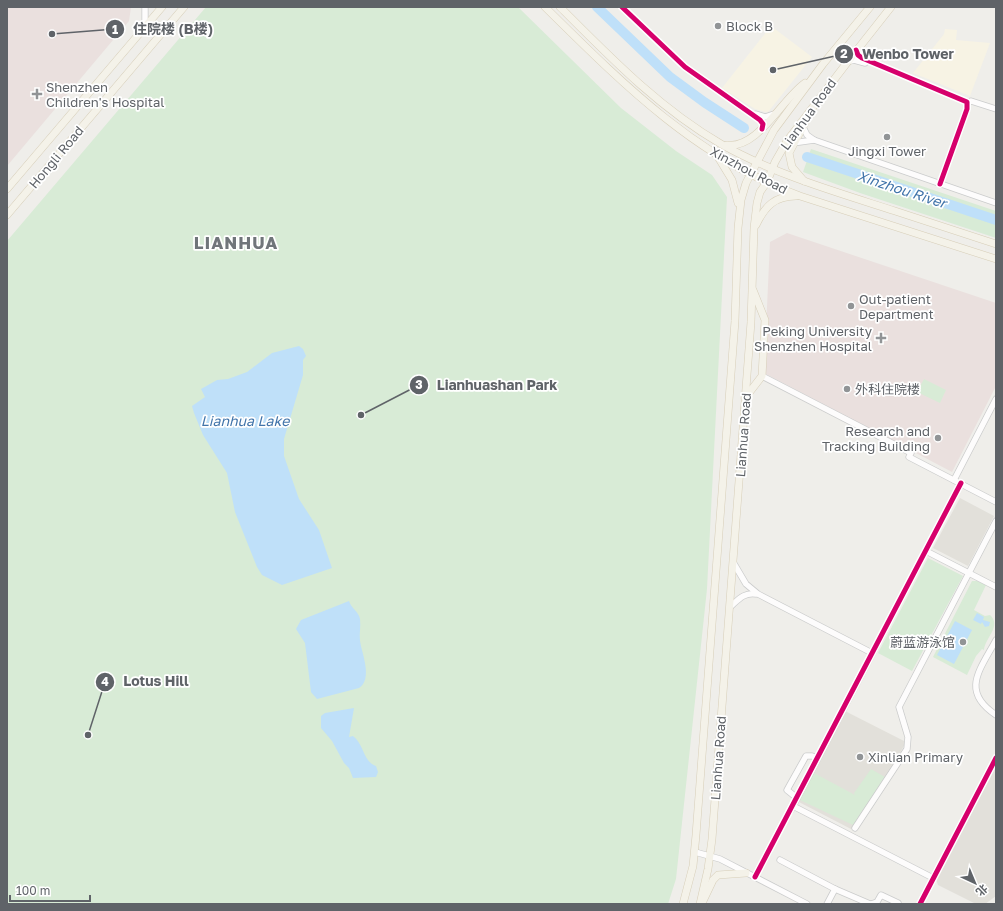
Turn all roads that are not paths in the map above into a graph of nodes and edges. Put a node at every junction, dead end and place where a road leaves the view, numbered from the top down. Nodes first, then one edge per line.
1 (145, 7) edge
2 (162, 7) edge
3 (184, 7) edge
4 (545, 7) edge
5 (560, 7) edge
6 (622, 7) edge
7 (870, 7) edge
8 (892, 7) edge
9 (145, 27) junction
10 (856, 50) junction
11 (846, 64) junction
12 (812, 79) junction
13 (966, 103) junction
14 (996, 109) edge
15 (810, 110) junction
16 (753, 114) junction
17 (774, 114) junction
18 (803, 127) junction
19 (762, 129) junction
20 (814, 140) junction
21 (720, 143) junction
22 (793, 143) junction
23 (713, 152) junction
24 (756, 162) junction
25 (772, 169) junction
26 (751, 174) junction
27 (767, 182) junction
28 (806, 182) junction
29 (938, 183) junction
30 (7, 189) edge
31 (800, 196) junction
32 (996, 203) edge
33 (7, 215) edge
34 (739, 219) junction
35 (754, 228) junction
36 (996, 244) edge
37 (996, 259) edge
38 (752, 288) junction
39 (762, 376) junction
40 (745, 398) junction
41 (996, 399) edge
42 (954, 480) junction
43 (961, 484) junction
44 (996, 502) edge
45 (996, 520) edge
46 (926, 551) junction
47 (733, 562) junction
48 (969, 573) junction
49 (996, 587) edge
50 (758, 594) junction
51 (730, 607) junction
52 (996, 640) edge
53 (872, 653) junction
54 (996, 715) edge
55 (817, 758) junction
56 (996, 758) edge
57 (797, 798) junction
58 (855, 828) dead end
59 (769, 851) tunnel mouth
60 (695, 852) junction
61 (710, 856) junction
62 (780, 860) dead end
63 (746, 872) junction
64 (755, 877) junction
65 (933, 878) junction
66 (835, 889) junction
67 (898, 903) dead end
68 (683, 904) edge
69 (700, 904) edge
70 (807, 904) edge
71 (827, 904) edge
72 (870, 904) edge
73 (920, 904) edge

1 - 9 street
2 - 9 main road, Hongli Road
3 - 33 main road, Hongli Road
4 - 23 main road, Xinzhou Road
5 - 21 main road, Xinzhou Road
6 - 16 street
7 - 12 main road, Lianhua Road
8 - 10 main road, Lianhua Road
9 - 30 main road, Hongli Road
10 - 11 main road, Lianhua Road
10 - 13 street
11 - 13 street
11 - 15 main road, Lianhua Road
12 - 17 main road
12 - 24 main road, Lianhua Road
13 - 14 street
13 - 29 street
15 - 18 main road
15 - 25 main road, Lianhua Road
16 - 17 street
16 - 19 street
17 - 19 main road
18 - 20 street
18 - 22 main road
19 - 21 main road
20 - 22 street
20 - 29 street
21 - 24 main road, Xinzhou Road
22 - 28 main road
23 - 26 main road, Xinzhou Road
23 - 34 main road
24 - 25 main road, Xinzhou Road
24 - 26 main road, Lianhua Road
25 - 27 main road, Lianhua Road
25 - 28 main road, Xinzhou Road
26 - 27 main road, Xinzhou Road
26 - 34 main road, Lianhua Road
27 - 31 main road, Xinzhou Road
27 - 35 main road, Lianhua Road
28 - 36 main road, Xinzhou Road
29 - 32 street
31 - 35 main road
31 - 37 main road, Xinzhou Road
34 - 60 main road, Lianhua Road
35 - 38 main road, Lianhua Road
38 - 39 main road
38 - 40 main road, Lianhua Road
39 - 40 main road
39 - 42 street
40 - 47 main road, Lianhua Road
41 - 42 street
42 - 43 street
43 - 44 street
43 - 46 street
45 - 48 street
46 - 48 street
46 - 53 street
47 - 50 street
47 - 51 main road, Lianhua Road
48 - 49 street
48 - 58 street
50 - 51 street
50 - 53 street
51 - 61 main road, Lianhua Road
52 - 54 street
53 - 55 street
55 - 57 street
55 - 57 street
56 - 65 street
57 - 65 street
59 - 64 street
60 - 61 street
60 - 68 main road, Lianhua Road
61 - 63 street
61 - 69 main road, Lianhua Road
62 - 66 street
63 - 64 street
63 - 69 main road
64 - 70 street
65 - 73 street
66 - 71 street
66 - 72 street
67 - 72 street

